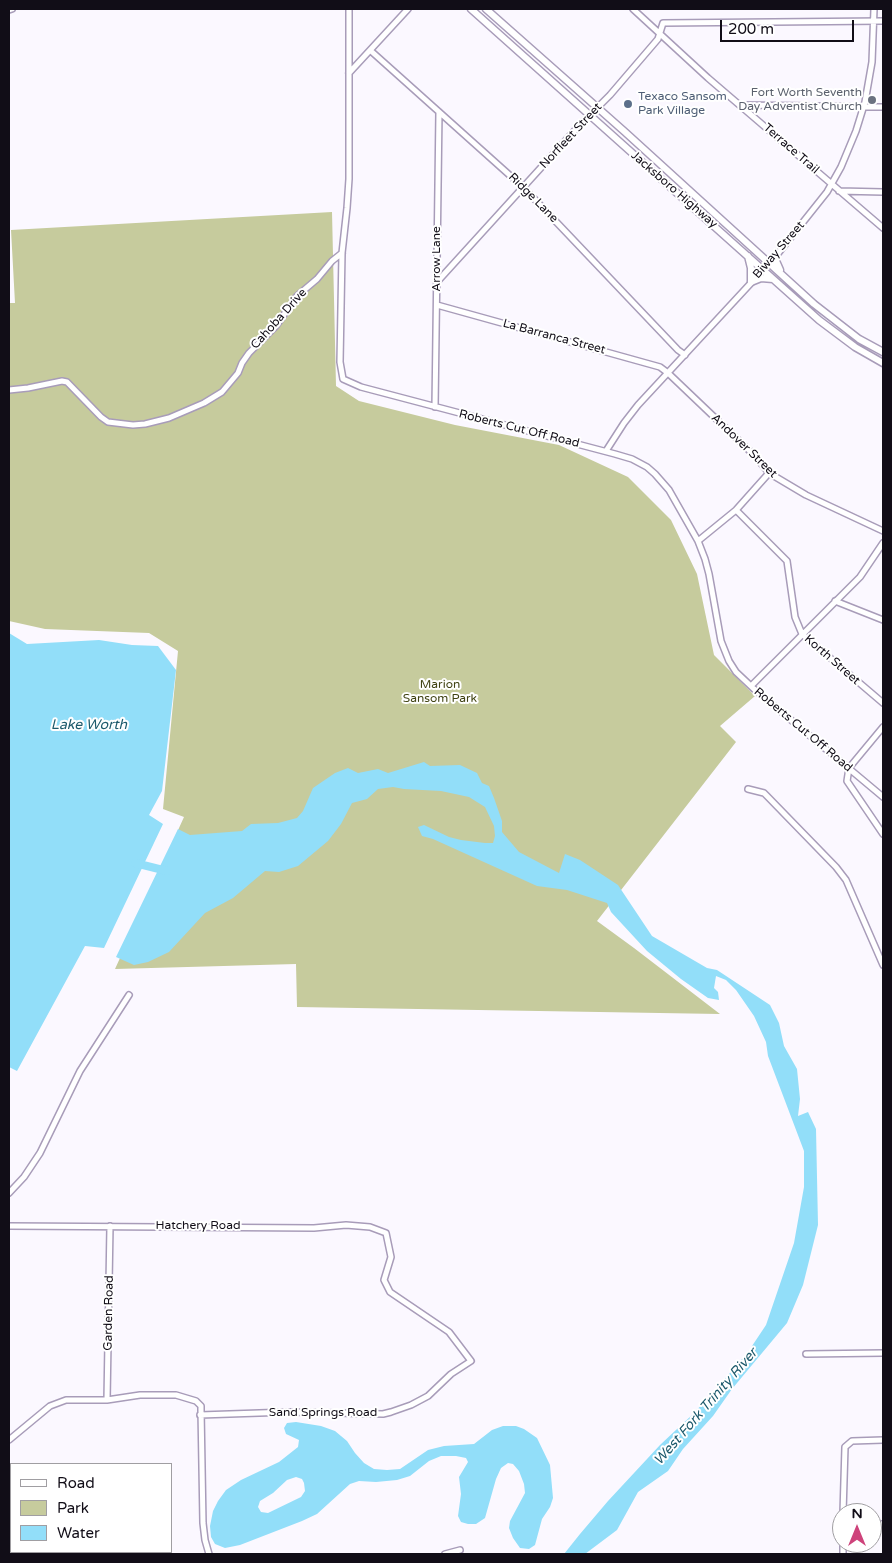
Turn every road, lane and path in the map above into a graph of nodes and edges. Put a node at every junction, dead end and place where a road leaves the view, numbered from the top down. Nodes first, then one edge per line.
1 (349, 9) edge
2 (408, 9) edge
3 (471, 9) edge
4 (486, 9) edge
5 (633, 9) edge
6 (874, 9) edge
7 (874, 21) junction
8 (883, 21) edge
9 (661, 33) junction
10 (371, 51) junction
11 (349, 74) junction
12 (741, 105) junction
13 (598, 107) junction
14 (864, 107) junction
15 (883, 107) edge
16 (440, 112) junction
17 (590, 115) junction
18 (831, 184) junction
19 (524, 188) junction
20 (839, 191) junction
21 (883, 192) edge
22 (706, 206) junction
23 (700, 213) junction
24 (883, 228) edge
25 (342, 253) junction
26 (748, 255) junction
27 (776, 256) junction
28 (769, 263) junction
29 (763, 269) junction
30 (781, 273) junction
31 (775, 280) junction
32 (437, 282) junction
33 (751, 282) junction
34 (438, 305) junction
35 (883, 352) edge
36 (685, 355) junction
37 (883, 363) edge
38 (668, 372) junction
39 (9, 390) edge
40 (435, 407) junction
41 (606, 451) junction
42 (769, 473) junction
43 (736, 510) junction
44 (883, 531) edge
45 (698, 541) junction
46 (883, 543) edge
47 (835, 601) junction
48 (883, 620) edge
49 (802, 634) junction
50 (751, 686) junction
51 (883, 703) edge
52 (883, 727) edge
53 (849, 768) junction
54 (748, 789) dead end
55 (883, 797) edge
56 (883, 834) edge
57 (883, 965) edge
58 (129, 996) dead end
59 (9, 1193) edge
60 (9, 1226) edge
61 (110, 1226) junction
62 (386, 1234) joint
63 (883, 1353) edge
64 (806, 1354) dead end
65 (107, 1400) junction
66 (200, 1415) junction
67 (9, 1440) edge
68 (883, 1440) edge
69 (844, 1503) edge
70 (460, 1550) dead end
71 (209, 1554) edge
72 (445, 1554) edge

1 - 11 street, Roberts Cut Off Road
2 - 10 street
3 - 17 main road, Jacksboro Highway
4 - 13 main road, Jacksboro Highway
5 - 9 street, Terrace Trail
6 - 7 street, Biway Street
7 - 8 street
7 - 9 street, Norfleet Street
7 - 14 street, Biway Street
9 - 12 street, Terrace Trail
9 - 13 street, Norfleet Street
10 - 11 street
10 - 16 street, Ridge Lane
11 - 25 street, Roberts Cut Off Road
12 - 14 street
12 - 18 street, Terrace Trail
13 - 17 street, Norfleet Street
13 - 22 main road, Jacksboro Highway
14 - 15 street
14 - 18 street, Biway Street
16 - 19 street, Ridge Lane
16 - 32 street, Arrow Lane
17 - 19 street, Norfleet Street
17 - 23 main road, Jacksboro Highway
18 - 20 street, Terrace Trail
18 - 27 street, Biway Street
19 - 32 street, Norfleet Street
19 - 36 street, Ridge Lane
20 - 21 street
20 - 24 street, Terrace Trail
22 - 23 main road
22 - 28 main road, Jacksboro Highway
23 - 26 main road, Jacksboro Highway
25 - 39 street, Cahoba Drive
25 - 40 street, Roberts Cut Off Road
26 - 29 main road, Jacksboro Highway
26 - 33 main road
27 - 28 street, Biway Street
27 - 30 main road
28 - 29 street, Biway Street
28 - 30 main road, Jacksboro Highway
29 - 31 main road, Jacksboro Highway
29 - 33 street, Biway Street
30 - 35 main road, Jacksboro Highway
31 - 33 main road
31 - 37 main road, Jacksboro Highway
32 - 34 street, Arrow Lane
33 - 36 street, Biway Street
34 - 38 street, La Barranca Street
34 - 40 street, Arrow Lane
36 - 38 street, Biway Street
38 - 41 street, Biway Street
38 - 42 street, Andover Street
40 - 41 street, Roberts Cut Off Road
41 - 45 street, Roberts Cut Off Road
42 - 43 street
42 - 44 street, Andover Street
43 - 45 street
43 - 49 street, Korth Street
45 - 50 street, Roberts Cut Off Road
46 - 47 street
47 - 48 street
47 - 49 street
49 - 50 street
49 - 51 street, Korth Street
50 - 53 street, Roberts Cut Off Road
52 - 53 street
53 - 55 street, Roberts Cut Off Road
53 - 56 street
54 - 57 street
58 - 59 street
60 - 61 street, Hatchery Road
61 - 62 street, Hatchery Road
61 - 65 street, Garden Road
62 - 66 street, Sand Springs Road
63 - 64 street
65 - 66 street
65 - 67 street
66 - 71 street
68 - 69 street
70 - 72 street

